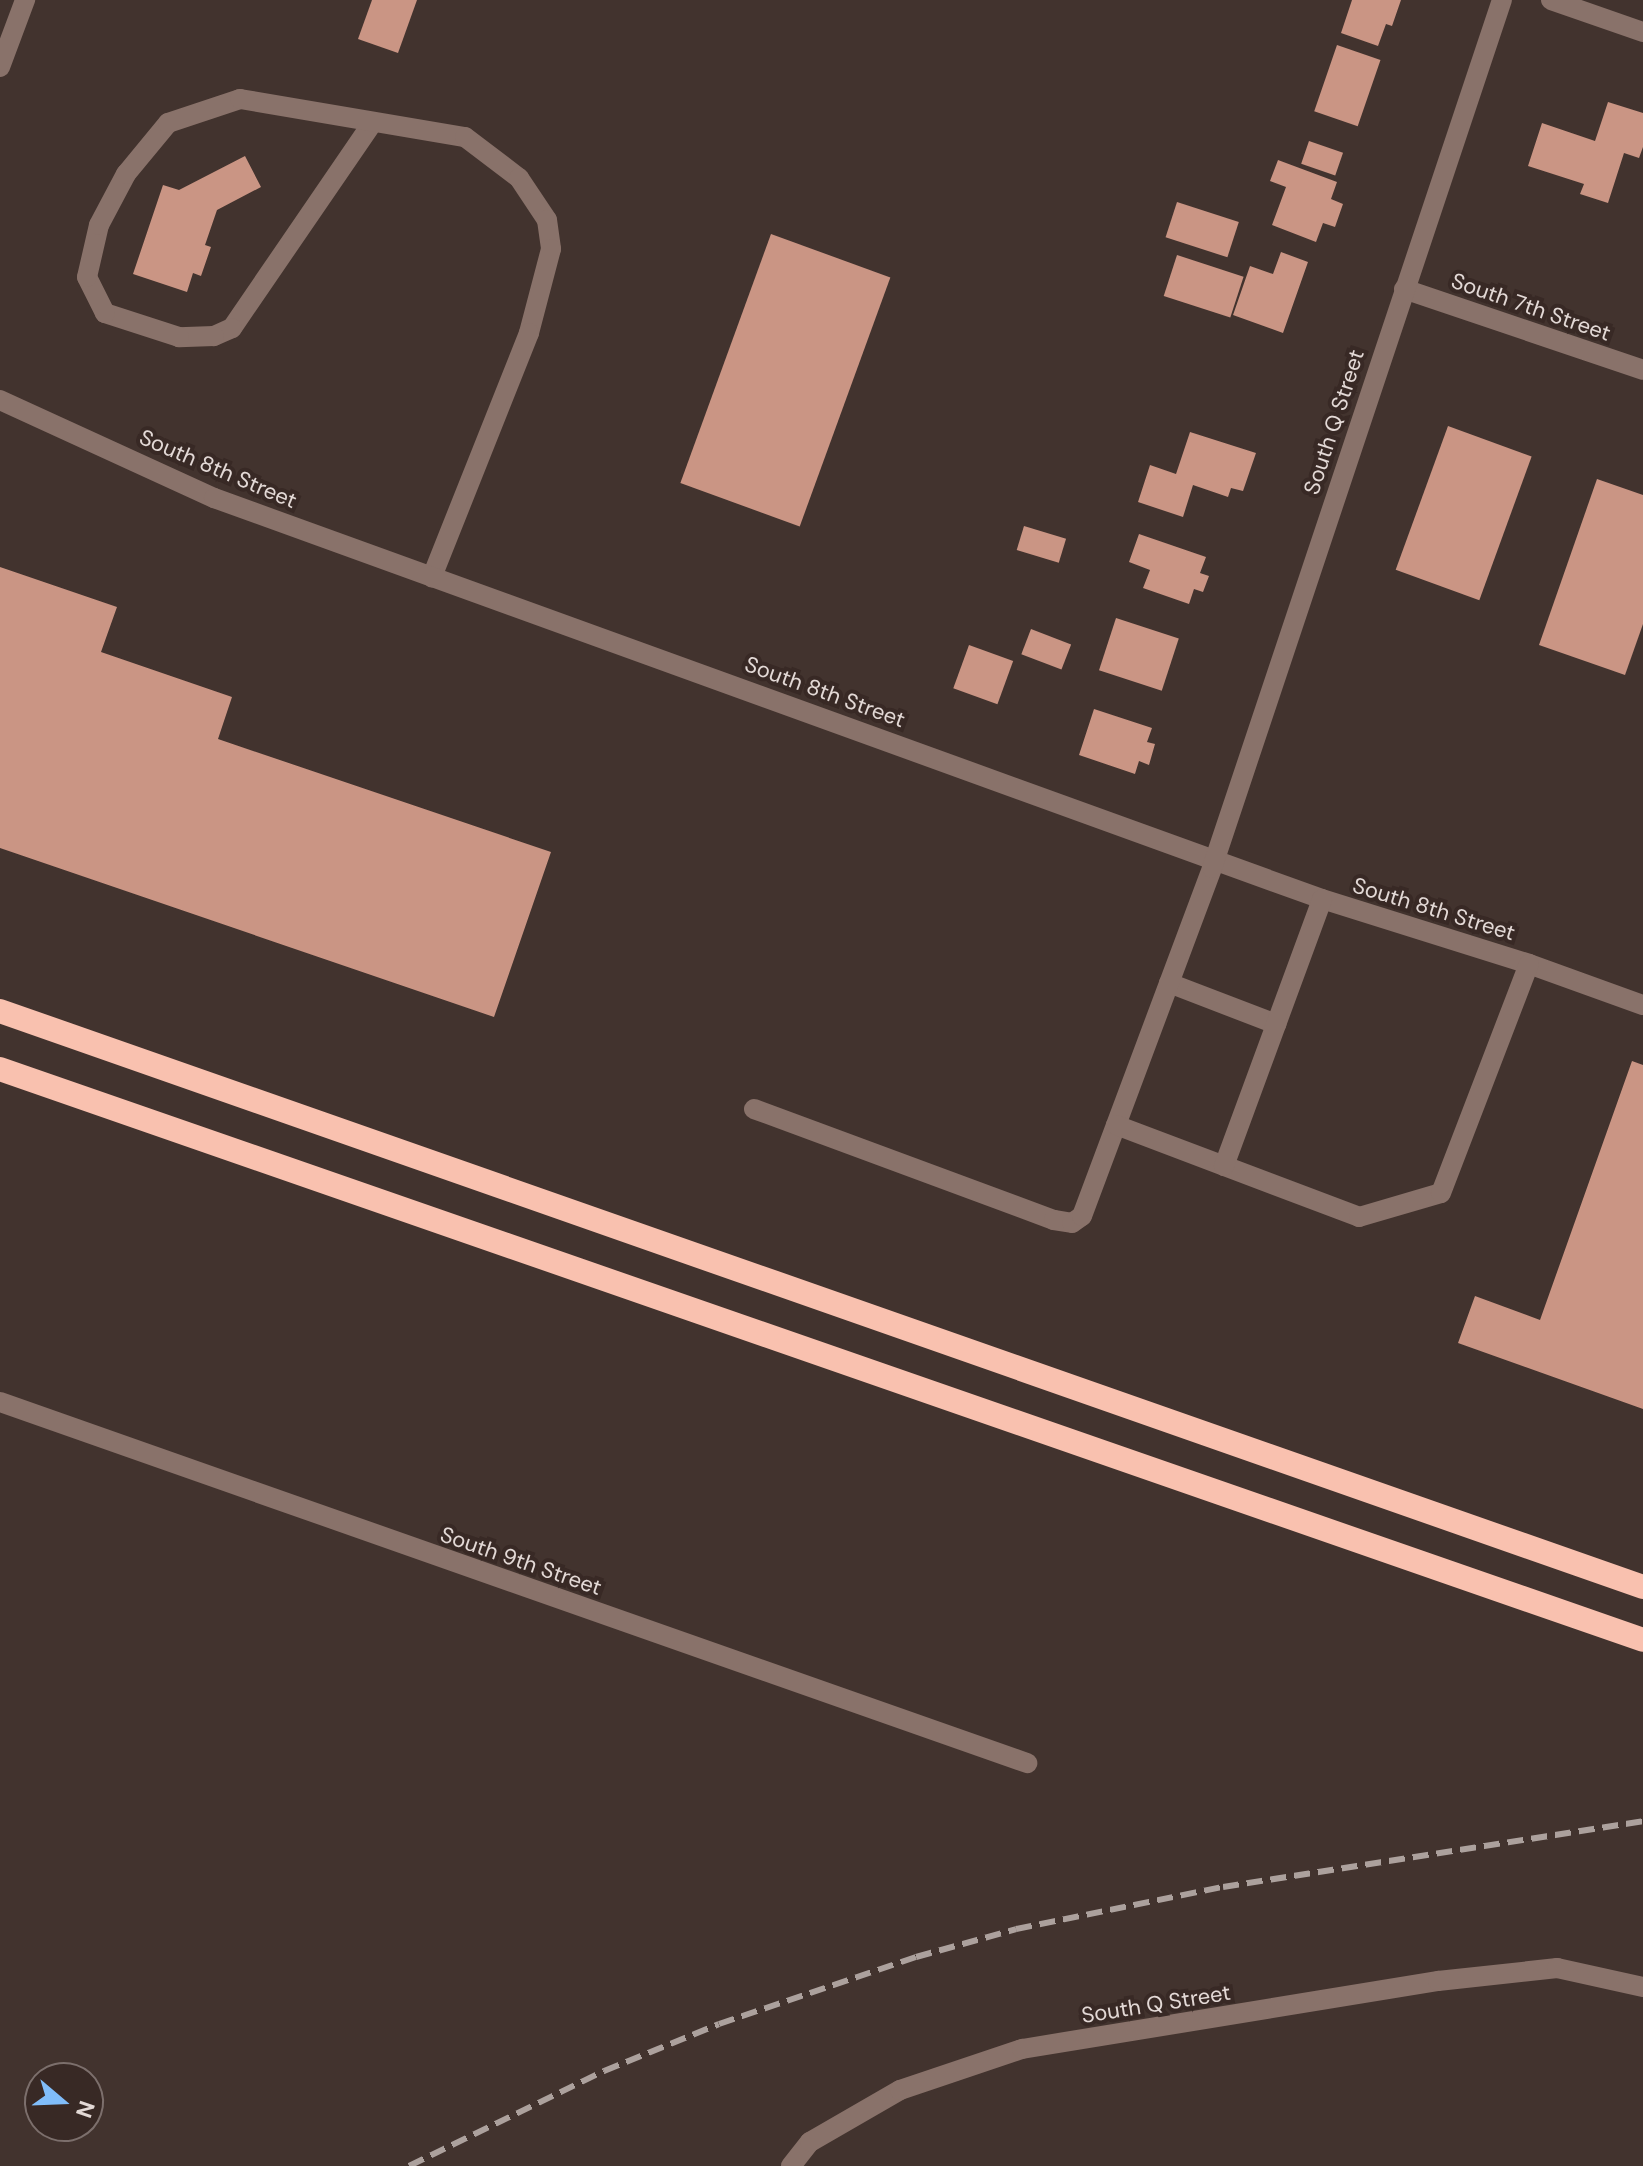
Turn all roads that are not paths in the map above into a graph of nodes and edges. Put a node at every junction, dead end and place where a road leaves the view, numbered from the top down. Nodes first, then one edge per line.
1 (25, 0) edge
2 (1502, 0) edge
3 (1551, 0) edge
4 (8, 20) edge
5 (1643, 32) edge
6 (0, 67) edge
7 (373, 122) junction
8 (1404, 289) junction
9 (1643, 370) edge
10 (0, 400) edge
11 (432, 577) junction
12 (1214, 859) junction
13 (1322, 899) junction
14 (1529, 964) junction
15 (1169, 983) junction
16 (1643, 1005) edge
17 (0, 1011) edge
18 (1276, 1024) junction
19 (0, 1069) edge
20 (754, 1109) dead end
21 (1116, 1125) junction
22 (1224, 1166) junction
23 (0, 1402) edge
24 (1643, 1587) edge
25 (1643, 1640) edge
26 (1027, 1763) dead end
27 (1643, 1987) edge
28 (791, 2166) edge

1 - 4 street
2 - 8 street, South Q Street
3 - 5 street
4 - 6 street
7 - 7 street
7 - 11 street
8 - 9 street, South 7th Street
8 - 12 street, South Q Street
10 - 11 street, South 8th Street
11 - 12 street, South 8th Street
12 - 13 street, South 8th Street
12 - 15 street, South Q Street
13 - 14 street, South 8th Street
13 - 18 street
14 - 16 street, South 8th Street
14 - 22 street
15 - 18 street
15 - 21 street, South Q Street
17 - 24 highway
18 - 22 street
19 - 25 highway
20 - 21 street, South Q Street
21 - 22 street
23 - 26 street, South 9th Street
27 - 28 street, South Q Street

